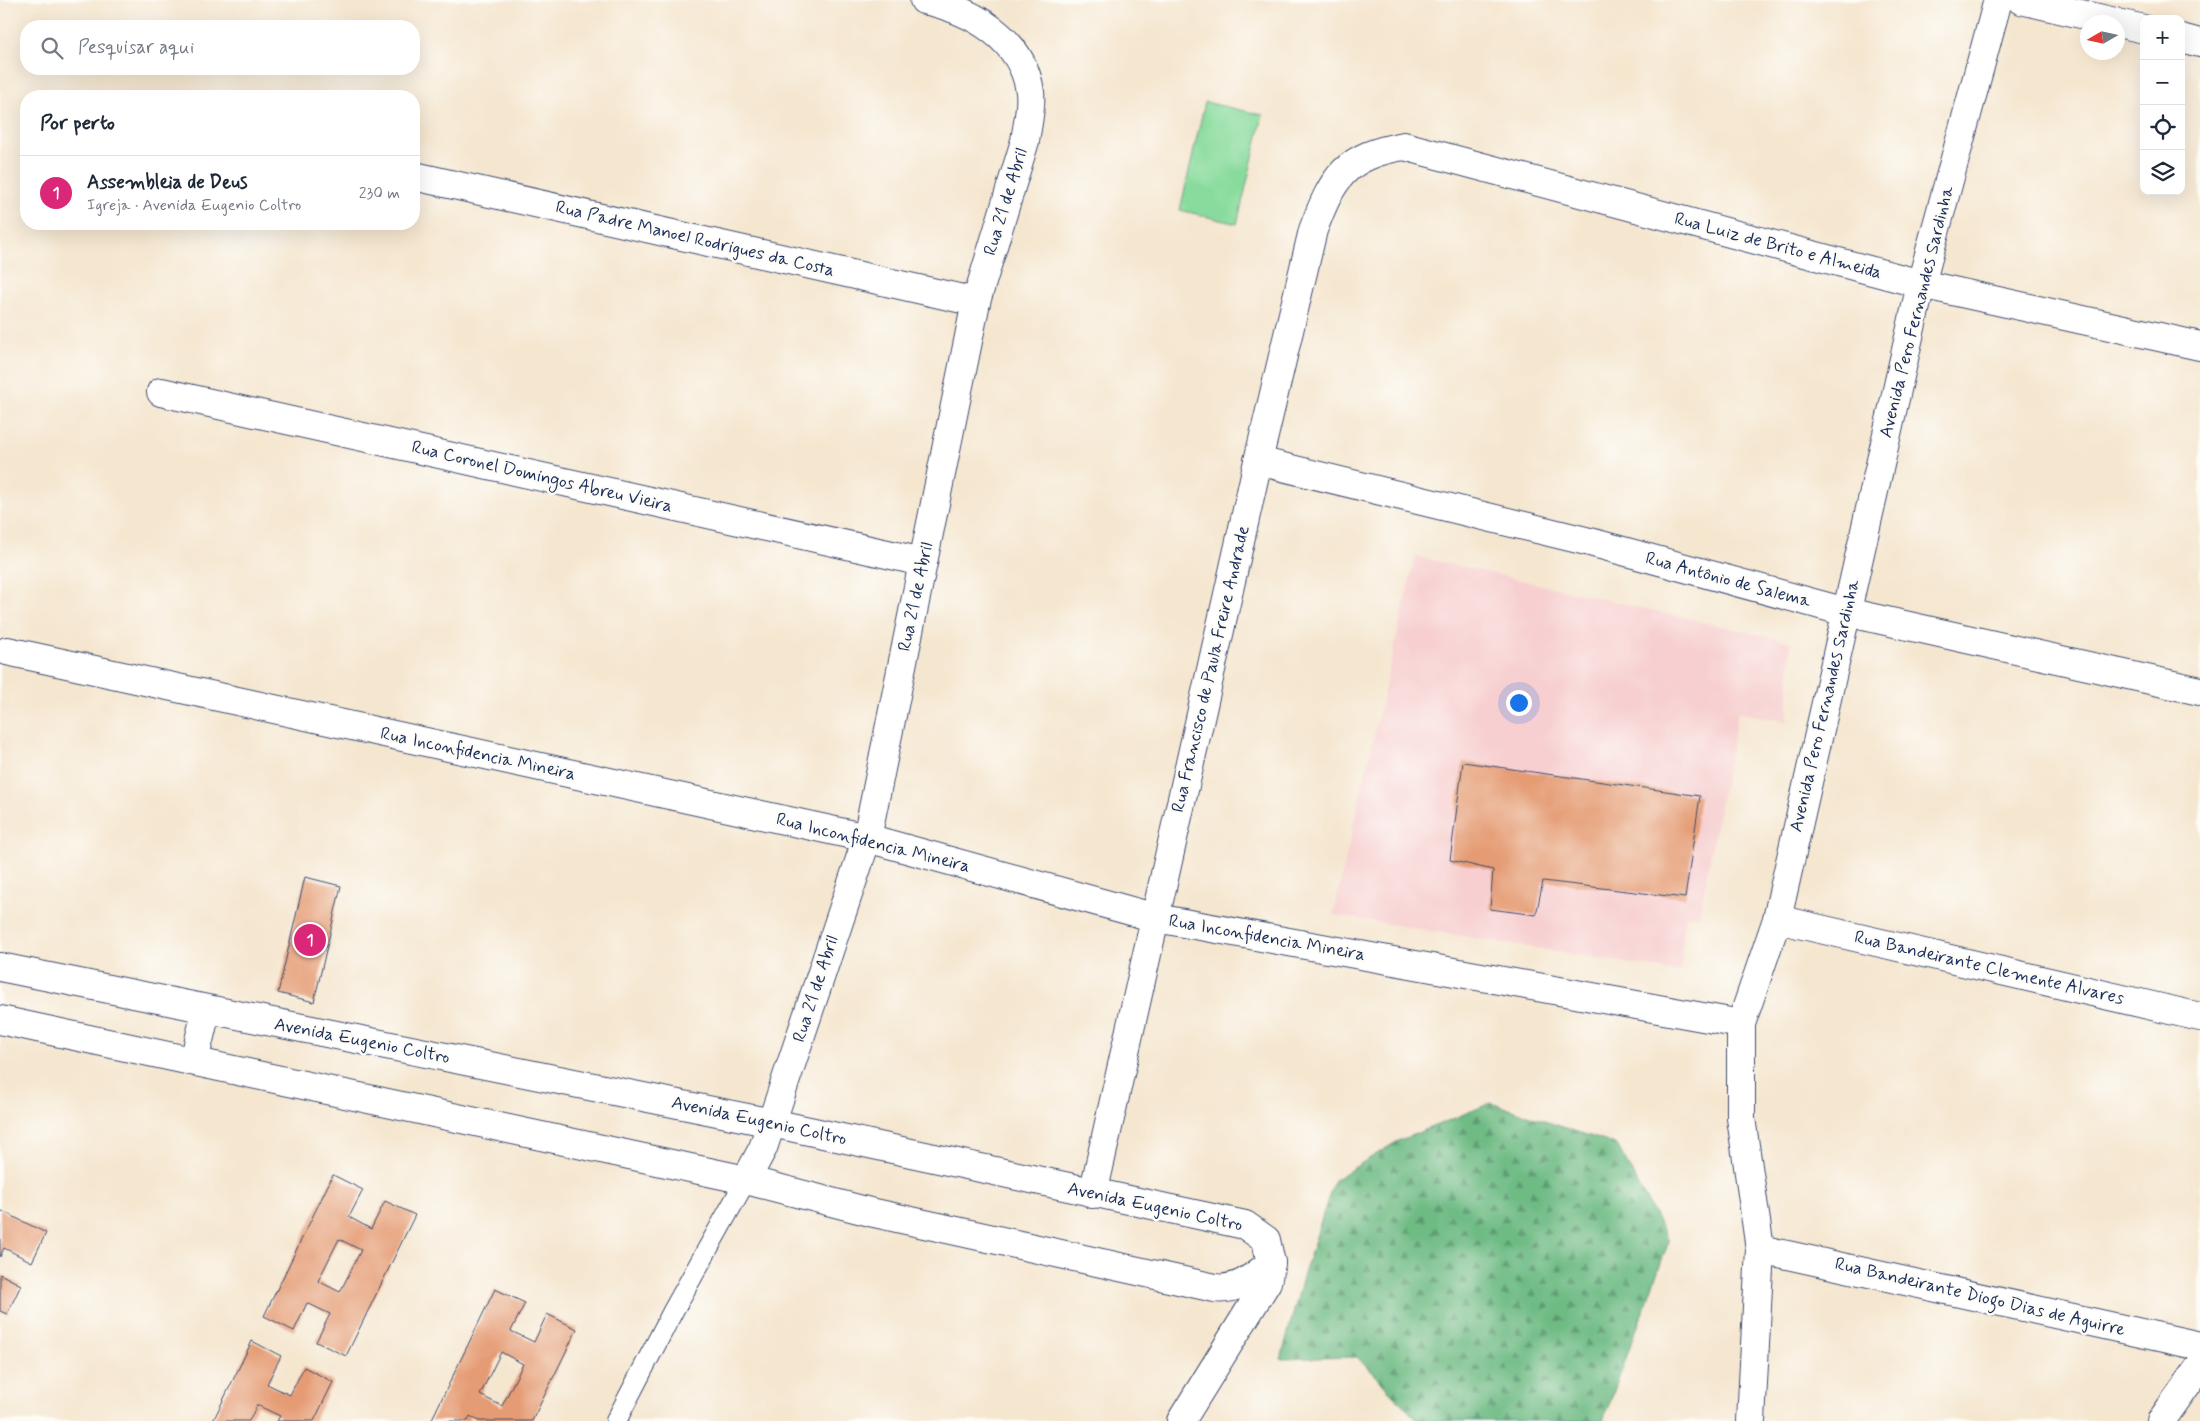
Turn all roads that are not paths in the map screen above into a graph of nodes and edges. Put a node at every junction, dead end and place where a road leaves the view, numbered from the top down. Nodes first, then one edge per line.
1 (924, 0) edge
2 (1998, 0) edge
3 (2021, 0) edge
4 (2083, 15) edge
5 (2125, 25) edge
6 (2140, 28) edge
7 (2185, 39) edge
8 (2200, 43) edge
9 (1360, 159) joint
10 (420, 177) edge
11 (1921, 284) junction
12 (976, 302) junction
13 (2200, 346) edge
14 (161, 392) dead end
15 (1258, 461) junction
16 (923, 562) junction
17 (1846, 612) junction
18 (7, 650) dead end
19 (2200, 691) edge
20 (867, 838) junction
21 (1156, 918) junction
22 (1777, 919) junction
23 (0, 967) edge
24 (205, 1010) junction
25 (2200, 1017) edge
26 (0, 1020) edge
27 (1741, 1024) junction
28 (194, 1061) junction
29 (772, 1123) junction
30 (746, 1180) junction
31 (1093, 1194) junction
32 (1760, 1248) junction
33 (1271, 1263) junction
34 (2200, 1346) edge
35 (2200, 1366) edge
36 (616, 1421) edge
37 (1181, 1421) edge
38 (1751, 1421) edge
39 (2162, 1421) edge

1 - 12 street, Rua 21 de Abril
2 - 11 street, Avenida Pero Fernandes Sardinha
3 - 4 street
5 - 6 street
7 - 8 street
9 - 11 street, Rua Luiz de Brito e Almeida
9 - 15 street, Rua Francisco de Paula Freire Andrade
10 - 12 street, Rua Padre Manoel Rodrigues da Costa
11 - 13 street, Rua Luiz de Brito e Almeida
11 - 17 street, Avenida Pero Fernandes Sardinha
12 - 16 street, Rua 21 de Abril
14 - 16 street, Rua Coronel Domingos Abreu Vieira
15 - 17 street, Rua Antônio de Salema
15 - 21 street, Rua Francisco de Paula Freire Andrade
16 - 20 street, Rua 21 de Abril
17 - 19 street, Rua Antônio de Salema
17 - 22 street, Avenida Pero Fernandes Sardinha
18 - 20 street, Rua Inconfidencia Mineira
20 - 21 street, Rua Inconfidencia Mineira
20 - 29 street, Rua 21 de Abril
21 - 27 street, Rua Inconfidencia Mineira
21 - 31 street, Rua Francisco de Paula Freire Andrade
22 - 25 street, Rua Bandeirante Clemente Alvares
22 - 27 street, Avenida Pero Fernandes Sardinha
23 - 24 street, Avenida Eugenio Coltro
24 - 28 street
24 - 29 street, Avenida Eugenio Coltro
26 - 28 street
27 - 32 street, Avenida Pero Fernandes Sardinha
28 - 30 street
29 - 30 street, Rua 21 de Abril
29 - 31 street, Avenida Eugenio Coltro
30 - 33 street
30 - 36 lane
31 - 33 street, Avenida Eugenio Coltro
32 - 34 street, Rua Bandeirante Diogo Dias de Aguirre
32 - 38 street, Avenida Pero Fernandes Sardinha
33 - 37 street
35 - 39 street

